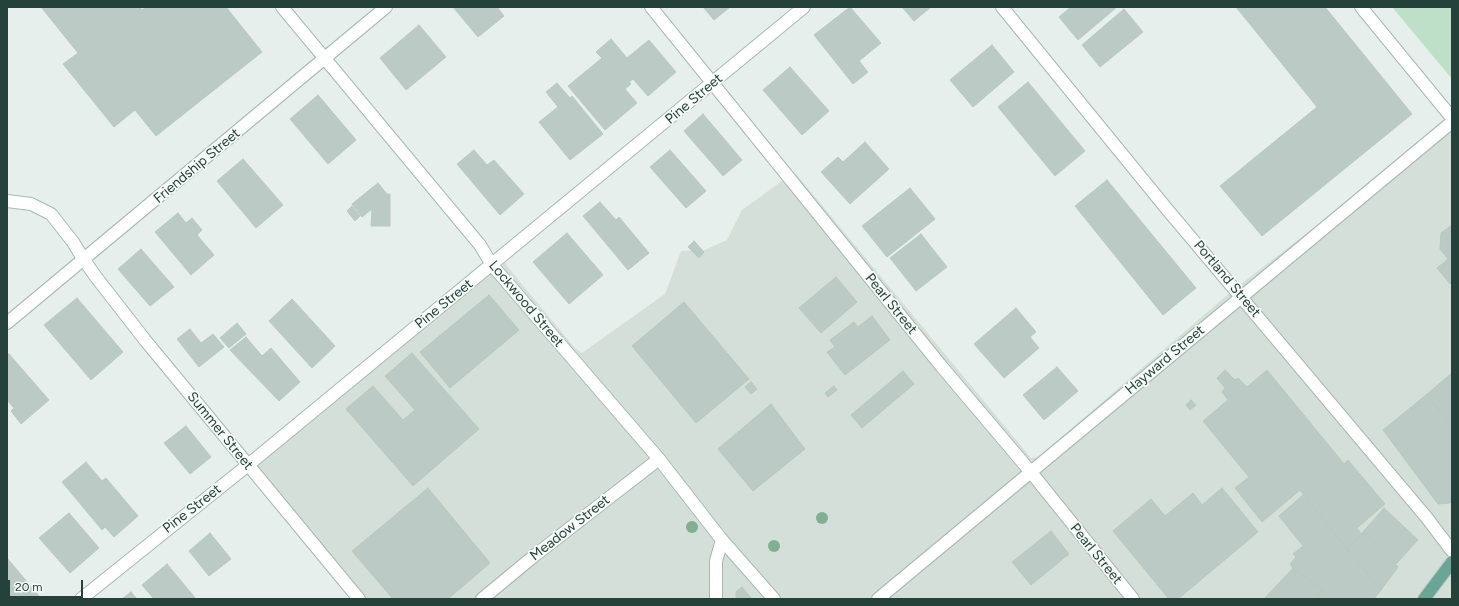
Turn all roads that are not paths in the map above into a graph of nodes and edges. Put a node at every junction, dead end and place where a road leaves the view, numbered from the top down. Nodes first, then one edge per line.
1 (282, 7) edge
2 (386, 7) edge
3 (651, 7) edge
4 (804, 7) edge
5 (1002, 7) edge
6 (1361, 7) edge
7 (326, 59) junction
8 (713, 83) junction
9 (1452, 118) edge
10 (1452, 122) edge
11 (7, 201) edge
12 (84, 260) junction
13 (492, 265) junction
14 (1242, 296) junction
15 (7, 324) edge
16 (659, 459) junction
17 (248, 464) junction
18 (1030, 471) junction
19 (722, 540) junction
20 (1452, 551) edge
21 (1452, 562) edge
22 (81, 599) edge
23 (359, 599) edge
24 (482, 599) edge
25 (716, 599) edge
26 (774, 599) edge
27 (878, 599) edge
28 (1133, 599) edge
29 (1424, 599) edge

1 - 7 street, Lockwood Street
2 - 7 street, Friendship Street
3 - 8 street, Pearl Street
4 - 8 street, Pine Street
5 - 14 street, Portland Street
6 - 9 street
7 - 12 street, Friendship Street
7 - 13 street, Lockwood Street
8 - 13 street, Pine Street
8 - 18 street, Pearl Street
10 - 14 street, Hayward Street
11 - 12 street, Summer Street
12 - 15 street, Friendship Street
12 - 17 street, Summer Street
13 - 16 street, Lockwood Street
13 - 17 street, Pine Street
14 - 18 street, Hayward Street
14 - 20 street, Portland Street
16 - 19 street, Lockwood Street
16 - 24 street, Meadow Street
17 - 22 street, Pine Street
17 - 23 street, Summer Street
18 - 27 street, Hayward Street
18 - 28 street, Pearl Street
19 - 25 street
19 - 26 street, Lockwood Street
21 - 29 main road

